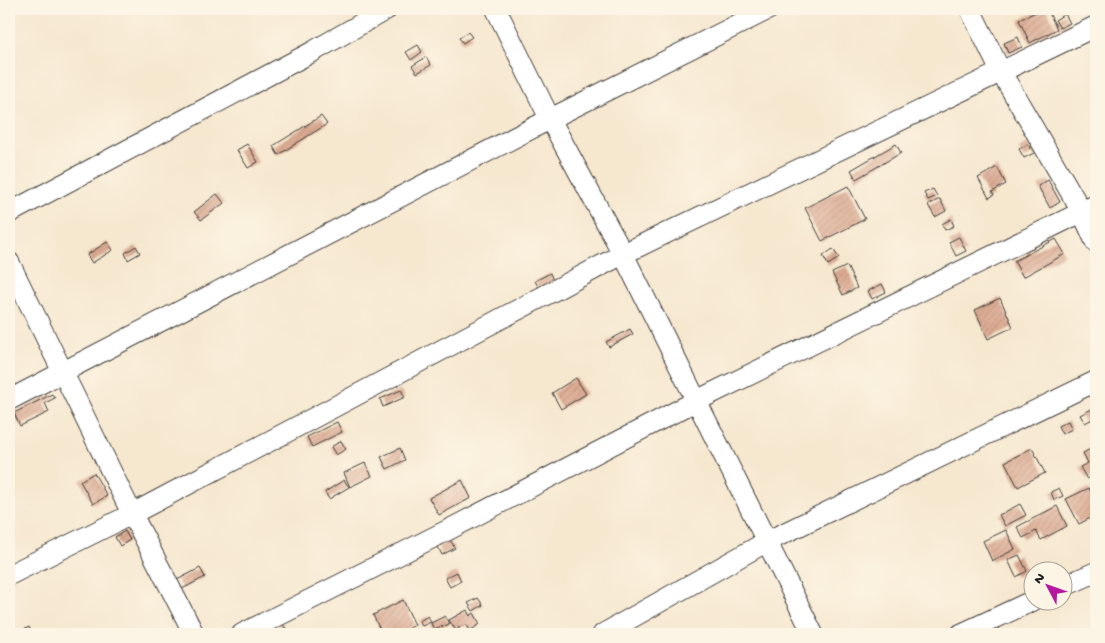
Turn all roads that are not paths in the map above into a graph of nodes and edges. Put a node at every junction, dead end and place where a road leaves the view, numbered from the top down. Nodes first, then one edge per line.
1 (386, 9) edge
2 (496, 9) edge
3 (769, 9) edge
4 (970, 9) edge
5 (1096, 26) edge
6 (1002, 72) junction
7 (550, 119) junction
8 (1089, 209) edge
9 (9, 213) edge
10 (1096, 243) edge
11 (622, 254) junction
12 (9, 262) edge
13 (62, 372) junction
14 (1096, 381) edge
15 (9, 400) edge
16 (696, 401) junction
17 (132, 514) junction
18 (766, 542) junction
19 (1096, 572) edge
20 (9, 575) edge
21 (1072, 583) edge
22 (1022, 606) edge
23 (194, 634) edge
24 (242, 634) edge
25 (603, 634) edge
26 (813, 634) edge
27 (961, 634) edge

1 - 9 street
2 - 7 street
3 - 7 street
4 - 6 street
5 - 6 street
6 - 8 street
6 - 11 street
7 - 11 street
7 - 13 street
8 - 10 street
8 - 16 street
11 - 16 street
11 - 17 street
12 - 13 street
13 - 15 street
13 - 17 street
14 - 18 street
16 - 18 street
16 - 24 street
17 - 20 street
17 - 23 street
18 - 25 street
18 - 26 street
19 - 21 street
22 - 27 street

